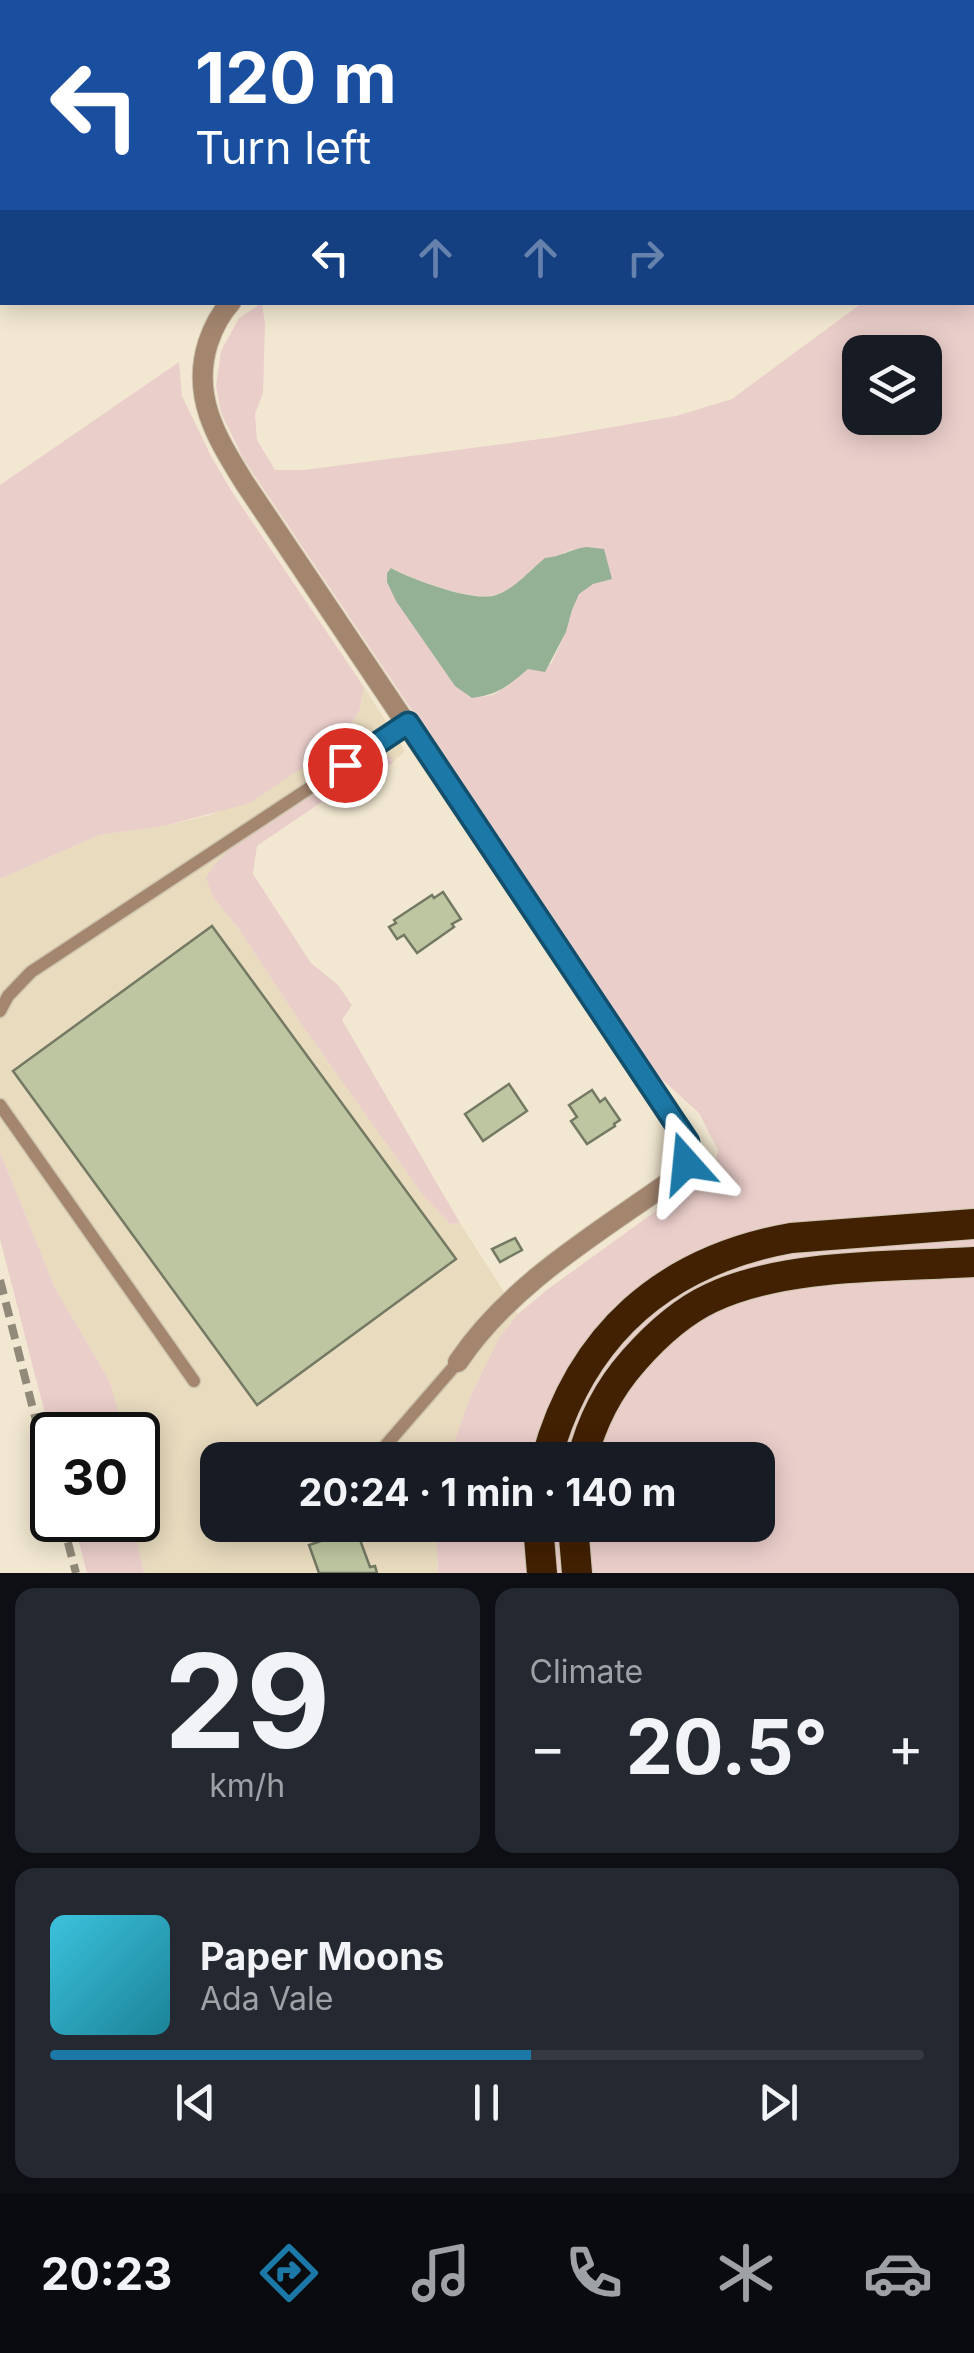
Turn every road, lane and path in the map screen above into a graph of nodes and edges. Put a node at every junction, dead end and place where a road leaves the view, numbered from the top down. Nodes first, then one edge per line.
1 (230, 305) edge
2 (408, 723) junction
3 (0, 1011) edge
4 (0, 1105) edge
5 (974, 1224) edge
6 (974, 1262) edge
7 (458, 1362) joint
8 (194, 1382) dead end
9 (389, 1442) edge
10 (551, 1442) edge
11 (589, 1442) edge
12 (539, 1542) edge
13 (574, 1542) edge
14 (542, 1573) edge
15 (577, 1573) edge

1 - 2 street
2 - 3 lane
2 - 7 street
4 - 8 lane
5 - 10 highway
6 - 11 highway
7 - 9 lane
12 - 14 highway
13 - 15 highway

